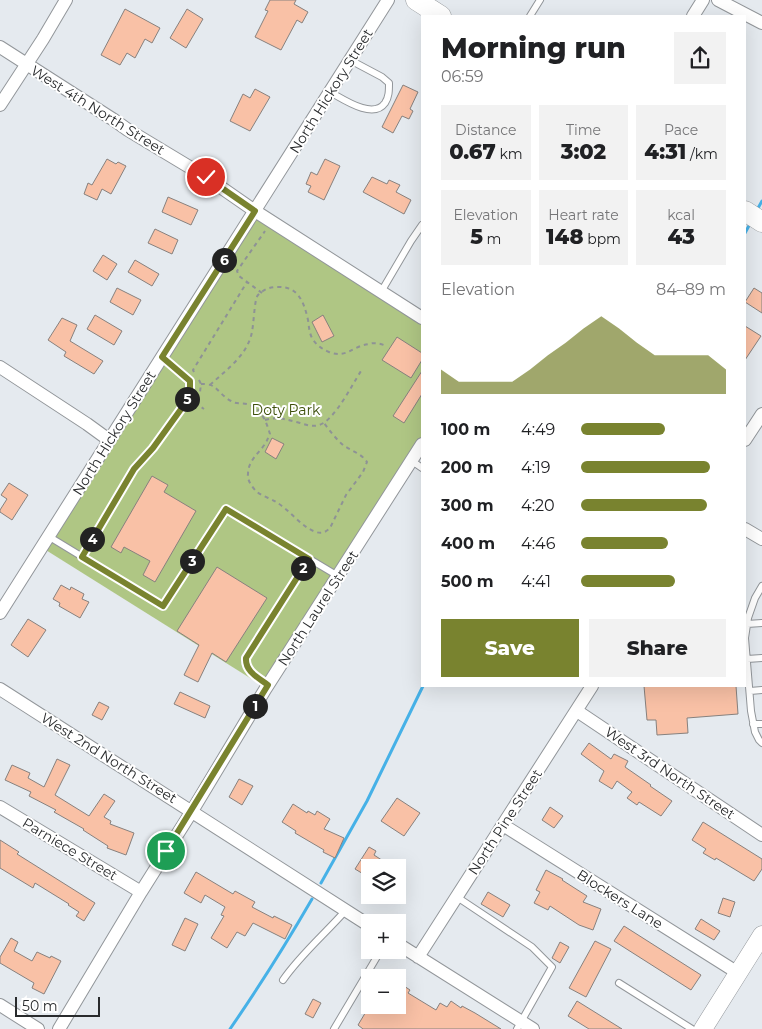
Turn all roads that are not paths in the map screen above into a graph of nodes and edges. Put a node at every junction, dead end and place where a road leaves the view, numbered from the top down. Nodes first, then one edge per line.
1 (66, 0) edge
2 (388, 0) edge
3 (416, 0) edge
4 (540, 0) edge
5 (703, 0) edge
6 (718, 0) edge
7 (439, 15) edge
8 (531, 15) edge
9 (694, 15) edge
10 (762, 23) edge
11 (0, 48) edge
12 (350, 60) junction
13 (26, 64) junction
14 (330, 92) junction
15 (0, 105) edge
16 (255, 211) junction
17 (746, 212) edge
18 (762, 222) edge
19 (421, 226) edge
20 (381, 292) junction
21 (421, 317) edge
22 (162, 357) junction
23 (0, 367) edge
24 (762, 414) edge
25 (746, 438) edge
26 (109, 440) junction
27 (421, 448) edge
28 (417, 465) edge
29 (746, 530) edge
30 (48, 536) junction
31 (762, 539) edge
32 (82, 557) junction
33 (309, 559) junction
34 (338, 576) junction
35 (762, 586) edge
36 (0, 613) edge
37 (762, 623) edge
38 (747, 624) junction
39 (746, 631) edge
40 (746, 648) edge
41 (762, 658) edge
42 (747, 659) junction
43 (268, 685) junction
44 (591, 687) edge
45 (0, 689) edge
46 (762, 690) edge
47 (750, 691) junction
48 (577, 711) junction
49 (753, 724) junction
50 (762, 724) edge
51 (762, 743) edge
52 (0, 807) edge
53 (192, 811) junction
54 (503, 826) junction
55 (762, 836) edge
56 (141, 892) junction
57 (457, 897) junction
58 (346, 910) junction
59 (361, 920) edge
60 (762, 935) edge
61 (406, 949) edge
62 (418, 957) junction
63 (376, 959) edge
64 (738, 973) junction
65 (283, 980) dead end
66 (619, 983) dead end
67 (0, 1005) edge
68 (519, 1025) edge
69 (38, 1029) edge
70 (59, 1029) edge
71 (334, 1029) edge
72 (533, 1029) edge
73 (692, 1029) edge
74 (703, 1029) edge

1 - 13 street
2 - 12 street, North Hickory Street
3 - 7 main road
4 - 8 lane
5 - 9 street
6 - 10 street
11 - 13 street, West 4th North Street
12 - 14 street, North Hickory Street
12 - 14 lane
13 - 15 street
13 - 16 street, West 4th North Street
14 - 16 street, North Hickory Street
16 - 20 street, West 4th North Street
16 - 22 street, North Hickory Street
17 - 18 main road
19 - 20 lane
20 - 21 street, West 4th North Street
22 - 26 street, North Hickory Street
22 - 32 lane
23 - 26 street
24 - 25 street
26 - 30 street, North Hickory Street
27 - 28 street, North Laurel Street
28 - 34 street, North Laurel Street
29 - 31 street
30 - 32 lane
30 - 36 street, North Hickory Street
32 - 33 lane
33 - 34 lane
33 - 43 lane
34 - 43 street, North Laurel Street
35 - 38 lane
37 - 38 lane
38 - 39 lane
40 - 42 lane
41 - 42 lane
42 - 47 lane
43 - 53 street, North Laurel Street
44 - 48 street, North Pine Street
45 - 53 street, West 2nd North Street
46 - 47 lane
47 - 49 lane
48 - 54 street, North Pine Street
48 - 55 street, West 3rd North Street
49 - 50 lane
49 - 51 lane
52 - 56 street, Parniece Street
53 - 56 street, North Laurel Street
53 - 58 street, West 2nd North Street
54 - 57 street, North Pine Street
54 - 64 street, Blockers Lane
56 - 70 street, North Laurel Street
57 - 62 street, North Pine Street
57 - 68 lane
58 - 59 street, West 2nd North Street
58 - 65 lane
60 - 64 street
61 - 62 street
62 - 68 street
63 - 71 lane
64 - 74 street
66 - 73 lane
67 - 69 street
68 - 72 street

